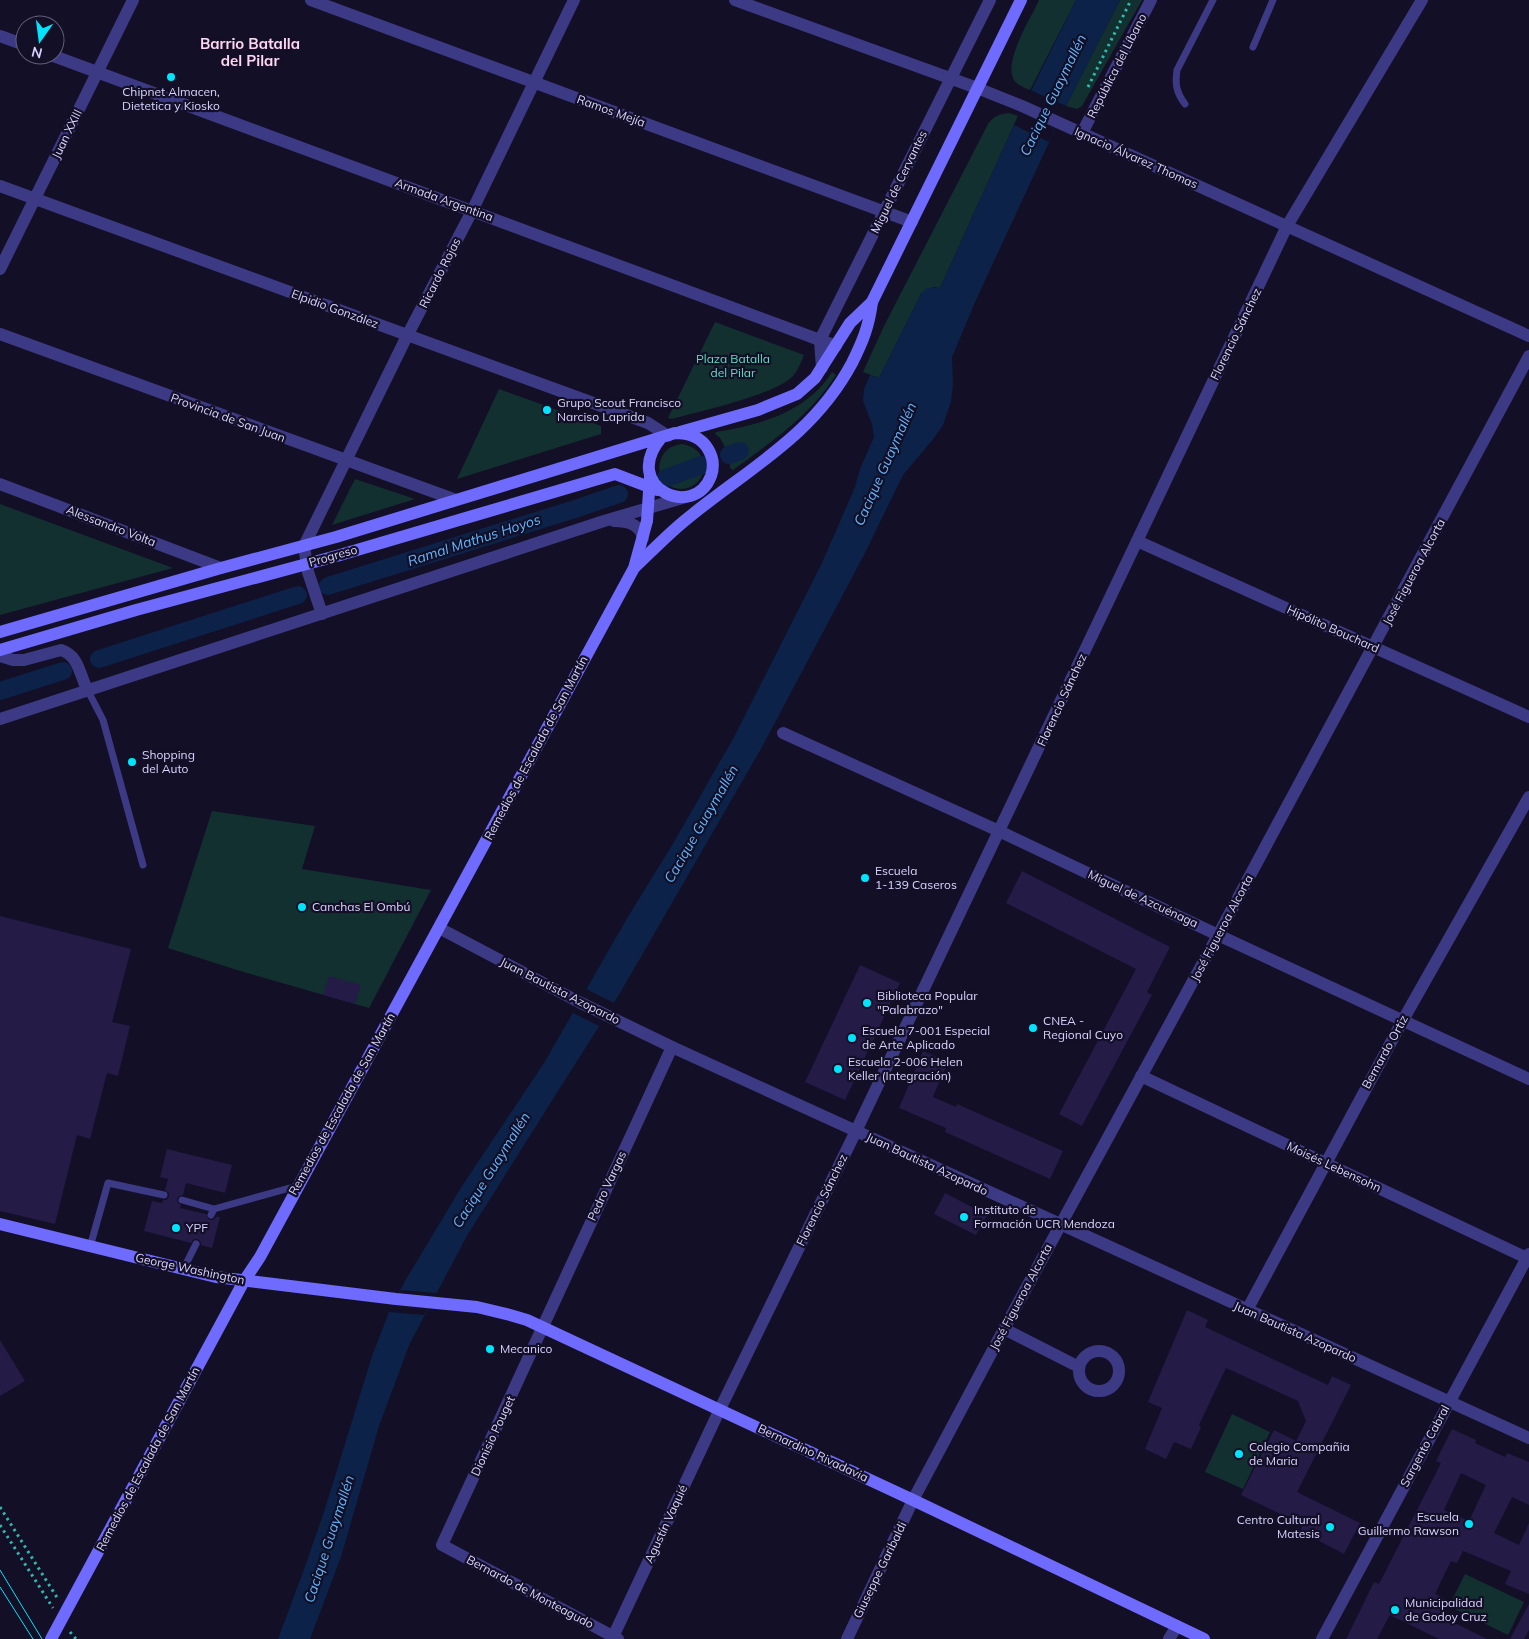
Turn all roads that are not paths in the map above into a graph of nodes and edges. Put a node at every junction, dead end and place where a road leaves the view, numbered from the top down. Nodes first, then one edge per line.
1 (133, 0) edge
2 (311, 0) edge
3 (574, 0) edge
4 (735, 0) edge
5 (990, 0) edge
6 (1021, 0) edge
7 (1151, 0) edge
8 (1213, 0) edge
9 (1273, 0) edge
10 (1422, 0) edge
11 (0, 36) edge
12 (15, 41) edge
13 (1252, 47) dead end
14 (65, 60) edge
15 (98, 72) junction
16 (950, 79) junction
17 (535, 83) junction
18 (977, 88) junction
19 (1185, 104) dead end
20 (1082, 133) junction
21 (0, 186) edge
22 (35, 199) junction
23 (472, 211) junction
24 (884, 211) junction
25 (912, 222) junction
26 (1287, 226) junction
27 (0, 268) edge
28 (872, 302) junction
29 (0, 334) edge
30 (407, 336) junction
31 (1529, 336) edge
32 (820, 340) junction
33 (836, 346) junction
34 (1529, 356) edge
35 (822, 368) junction
36 (668, 436) junction
37 (768, 458) junction
38 (346, 461) junction
39 (650, 482) junction
40 (0, 484) edge
41 (695, 493) junction
42 (456, 500) junction
43 (648, 508) junction
44 (687, 518) junction
45 (604, 521) junction
46 (643, 538) junction
47 (1137, 541) junction
48 (304, 546) junction
49 (221, 568) junction
50 (308, 568) junction
51 (634, 568) junction
52 (322, 614) junction
53 (0, 632) edge
54 (1374, 647) junction
55 (0, 650) edge
56 (0, 656) edge
57 (84, 683) junction
58 (1529, 717) edge
59 (0, 718) edge
60 (783, 733) dead end
61 (1529, 797) edge
62 (999, 830) junction
63 (143, 865) dead end
64 (439, 928) junction
65 (1218, 935) junction
66 (1403, 1020) junction
67 (672, 1047) junction
68 (1141, 1076) junction
69 (1529, 1080) edge
70 (856, 1131) junction
71 (1325, 1163) junction
72 (297, 1186) junction
73 (164, 1195) dead end
74 (182, 1200) dead end
75 (0, 1224) edge
76 (1060, 1225) junction
77 (196, 1244) dead end
78 (90, 1247) junction
79 (1528, 1256) edge
80 (183, 1270) junction
81 (244, 1281) junction
82 (413, 1301) joint
83 (1247, 1310) junction
84 (543, 1326) junction
85 (1004, 1329) junction
86 (1079, 1367) dead end
87 (1448, 1401) junction
88 (720, 1409) junction
89 (1529, 1438) edge
90 (913, 1500) junction
91 (442, 1545) joint
92 (1177, 1626) junction
93 (60, 1628) edge
94 (614, 1638) edge
95 (846, 1639) edge
96 (1170, 1639) edge
97 (1204, 1639) edge
98 (1322, 1639) edge

1 - 15 street, Juan XXIII
2 - 17 street, Ramos Mejía
3 - 17 street, Ricardo Rojas
4 - 16 street, Ignacio Álvarez Thomas
5 - 16 street, Miguel de Cervantes
6 - 18 main road
7 - 20 street, República del Líbano
8 - 19 lane
9 - 13 lane
10 - 26 street, Florencio Sánchez
11 - 12 street
14 - 15 street, Armada Argentina
15 - 22 street, Juan XXIII
15 - 23 street, Armada Argentina
16 - 18 street, Ignacio Álvarez Thomas
16 - 24 street, Miguel de Cervantes
17 - 23 street, Ricardo Rojas
17 - 24 street, Ramos Mejía
18 - 20 street, Ignacio Álvarez Thomas
18 - 25 main road
20 - 26 street, Ignacio Álvarez Thomas
21 - 22 street, Elpidio González
22 - 27 street, Juan XXIII
22 - 30 street, Elpidio González
23 - 30 street, Ricardo Rojas
23 - 32 street, Armada Argentina
24 - 25 street, Ramos Mejía
24 - 32 street, Miguel de Cervantes
25 - 28 main road
26 - 31 street, Ignacio Álvarez Thomas
26 - 47 street, Florencio Sánchez
28 - 33 main road
28 - 37 main road, Remedios de Escalada de San Martín
29 - 38 street, Provincia de San Juan
30 - 36 street, Elpidio González
30 - 38 street, Ricardo Rojas
32 - 33 street, Armada Argentina
32 - 35 street
33 - 35 main road
34 - 54 street, José Figueroa Alcorta
35 - 36 main road
36 - 39 main road
36 - 41 main road
36 - 42 main road, Progreso
37 - 41 main road
37 - 44 main road, Remedios de Escalada de San Martín
38 - 42 street, Provincia de San Juan
38 - 48 street, Ricardo Rojas
39 - 41 main road, Progreso
39 - 43 main road, Remedios de Escalada de San Martín
39 - 50 main road, Progreso
40 - 49 street, Alessandro Volta
41 - 43 street
41 - 44 main road
42 - 48 main road, Progreso
43 - 45 street
43 - 46 main road, Remedios de Escalada de San Martín
44 - 51 main road, Remedios de Escalada de San Martín
45 - 46 street
45 - 52 street
46 - 51 main road, Remedios de Escalada de San Martín
47 - 54 street, Hipólito Bouchard
47 - 62 street, Florencio Sánchez
48 - 49 main road, Progreso
48 - 50 street
49 - 53 main road, Progreso
50 - 52 street
50 - 55 main road, Progreso
51 - 64 main road, Remedios de Escalada de San Martín
52 - 57 street
54 - 58 street, Hipólito Bouchard
54 - 65 street, José Figueroa Alcorta
56 - 57 street
57 - 59 street
57 - 63 lane
60 - 62 street, Miguel de Azcuénaga
61 - 66 street, Bernardo Ortiz
62 - 65 street, Miguel de Azcuénaga
62 - 70 street, Florencio Sánchez
64 - 67 street, Juan Bautista Azopardo
64 - 72 main road, Remedios de Escalada de San Martín
65 - 66 street, Miguel de Azcuénaga
65 - 68 street, José Figueroa Alcorta
66 - 69 street, Miguel de Azcuénaga
66 - 71 street, Bernardo Ortiz
67 - 70 street, Juan Bautista Azopardo
67 - 84 street, Pedro Vargas
68 - 71 street, Moisés Lebensohn
68 - 76 street, José Figueroa Alcorta
70 - 76 street, Juan Bautista Azopardo
70 - 88 street, Florencio Sánchez
71 - 79 street, Moisés Lebensohn
71 - 83 street, Bernardo Ortiz
72 - 74 lane
72 - 81 main road, Remedios de Escalada de San Martín
73 - 78 lane
75 - 78 main road, George Washington
76 - 83 street, Juan Bautista Azopardo
76 - 85 street, José Figueroa Alcorta
77 - 80 lane
78 - 80 main road, George Washington
79 - 87 street, Sargento Cabral
80 - 81 main road, George Washington
81 - 82 main road, George Washington
81 - 93 main road, Remedios de Escalada de San Martín
82 - 84 main road, Bernardino Rivadavia
83 - 87 street, Juan Bautista Azopardo
84 - 88 main road, Bernardino Rivadavia
84 - 91 street, Dionisio Pouget
85 - 86 street
85 - 90 street, José Figueroa Alcorta
87 - 89 street, Juan Bautista Azopardo
87 - 98 street, Sargento Cabral
88 - 90 main road, Bernardino Rivadavia
88 - 94 street, Agustín Vaquié
90 - 92 main road, Bernardino Rivadavia
90 - 95 street, Giuseppe Garibaldi
91 - 94 street, Bernardo de Monteagudo
92 - 96 street
92 - 97 main road, Bernardino Rivadavia

